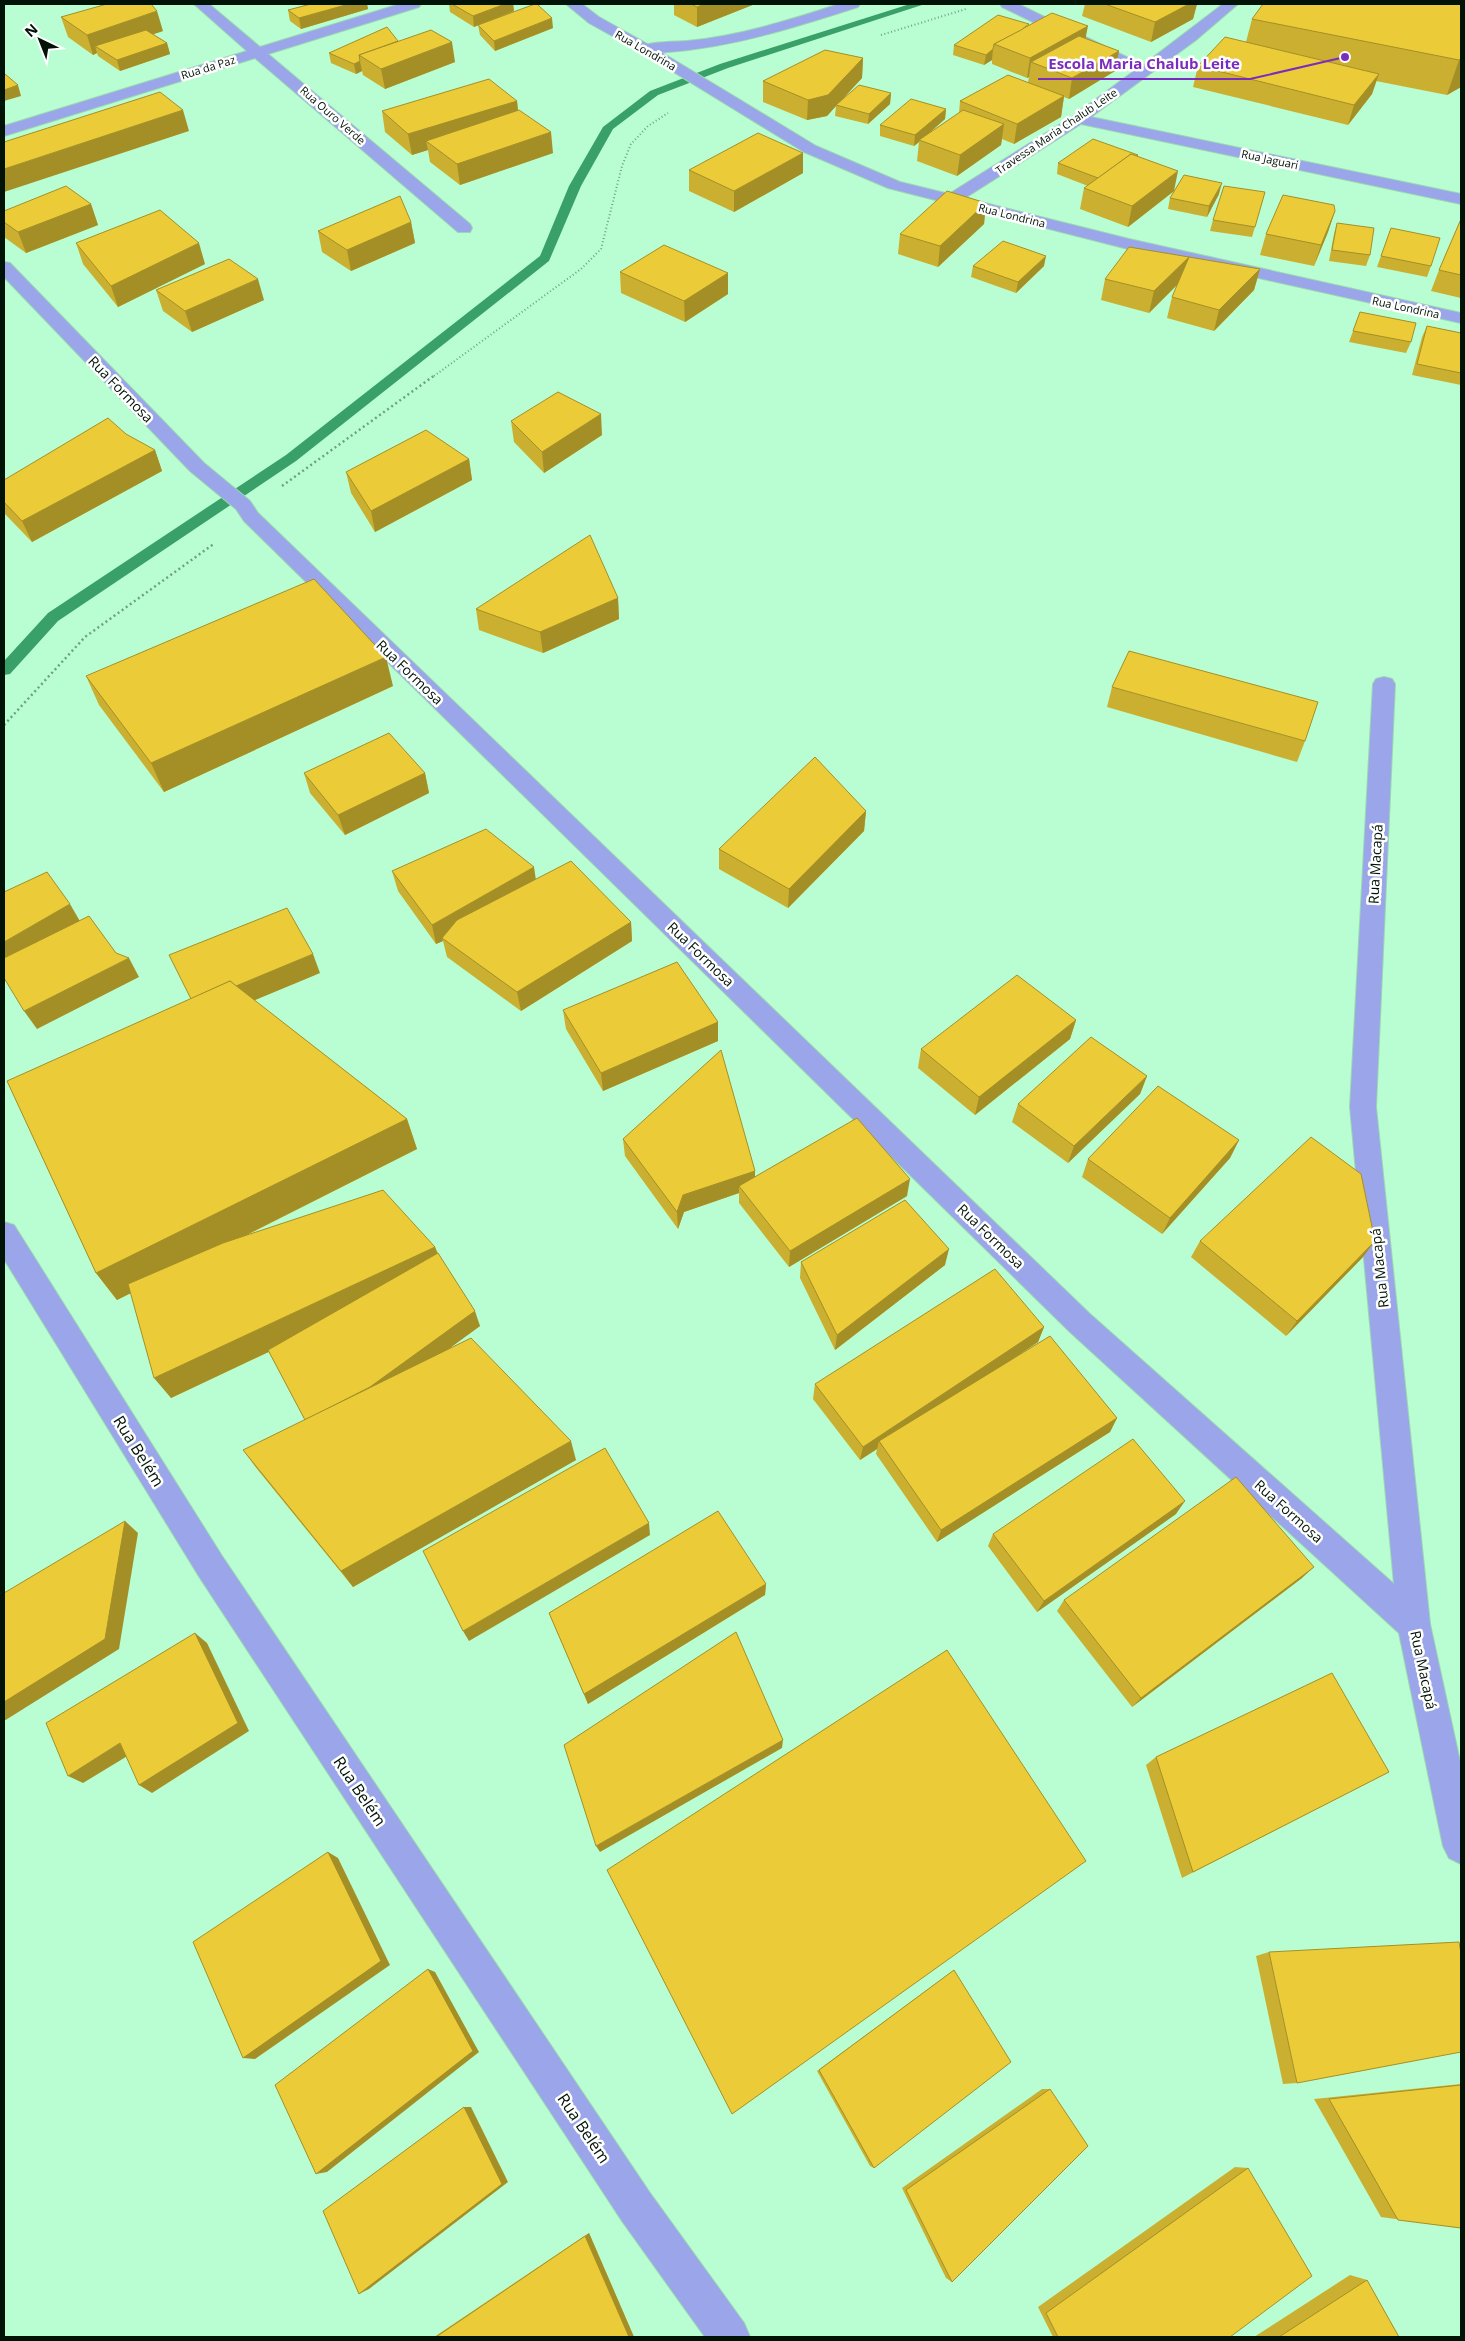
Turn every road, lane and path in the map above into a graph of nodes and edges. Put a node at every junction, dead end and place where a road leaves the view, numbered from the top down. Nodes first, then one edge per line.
1 (201, 4) edge
2 (414, 4) edge
3 (573, 4) edge
4 (853, 4) edge
5 (1007, 4) edge
6 (1230, 4) edge
7 (646, 49) junction
8 (258, 52) junction
9 (1145, 71) junction
10 (710, 88) junction
11 (1078, 119) junction
12 (4, 131) edge
13 (1461, 198) edge
14 (950, 200) junction
15 (464, 228) dead end
16 (4, 268) edge
17 (1461, 318) edge
18 (247, 511) junction
19 (1384, 684) dead end
20 (4, 725) edge
21 (4, 1234) edge
22 (1414, 1624) junction
23 (1461, 1846) edge
24 (730, 2337) edge

1 - 8 street, Rua Ouro Verde
2 - 8 street, Rua da Paz
3 - 7 street, Rua Londrina
4 - 7 street
5 - 9 street
6 - 9 street, Travessa Maria Chalub Leite
7 - 10 street, Rua Londrina
8 - 12 street, Rua da Paz
8 - 15 street, Rua Ouro Verde
9 - 11 street, Travessa Maria Chalub Leite
10 - 14 street, Rua Londrina
10 - 18 path
11 - 13 street, Rua Jaguari
11 - 14 street, Travessa Maria Chalub Leite
14 - 17 street, Rua Londrina
16 - 18 street, Rua Formosa
18 - 20 path
18 - 22 street, Rua Formosa
19 - 22 street, Rua Macapá
21 - 24 street, Rua Belém
22 - 23 street, Rua Macapá

